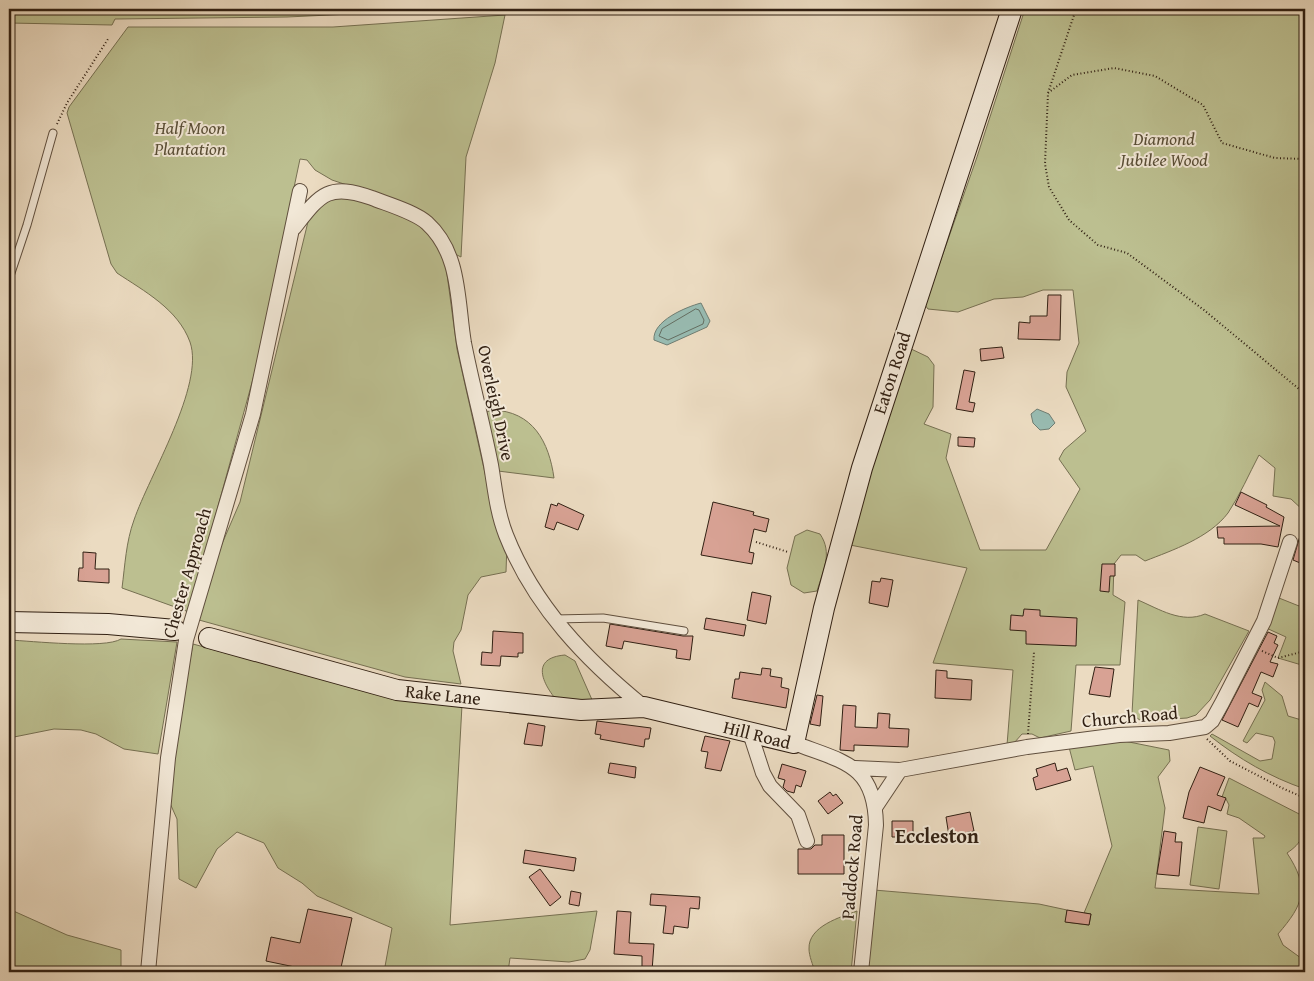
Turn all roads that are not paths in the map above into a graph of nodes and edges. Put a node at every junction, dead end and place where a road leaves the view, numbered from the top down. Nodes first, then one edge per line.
1 (1012, 9) edge
2 (53, 133) road end
3 (300, 191) dead end
4 (292, 232) junction
5 (9, 279) edge
6 (1290, 542) dead end
7 (555, 619) junction
8 (9, 622) edge
9 (175, 630) dead end
10 (684, 631) dead end
11 (209, 638) dead end
12 (644, 707) junction
13 (682, 717) joint
14 (750, 733) junction
15 (794, 743) junction
16 (855, 768) junction
17 (900, 770) junction
18 (876, 806) junction
19 (807, 841) dead end
20 (148, 972) edge
21 (861, 972) edge

1 - 15 street, Eaton Road
2 - 5 lane
3 - 4 street, Chester Approach
4 - 7 street, Overleigh Drive
4 - 20 street, Chester Approach
6 - 17 street, Church Road
7 - 10 lane
7 - 12 street, Overleigh Drive
8 - 9 street
11 - 12 street, Rake Lane
12 - 13 street, Rake Lane
13 - 14 street, Hill Road
14 - 15 street, Hill Road
14 - 19 street
15 - 16 street, Hill Road
16 - 17 street, Church Road
16 - 18 street, Paddock Road
17 - 18 street
18 - 21 street, Paddock Road

